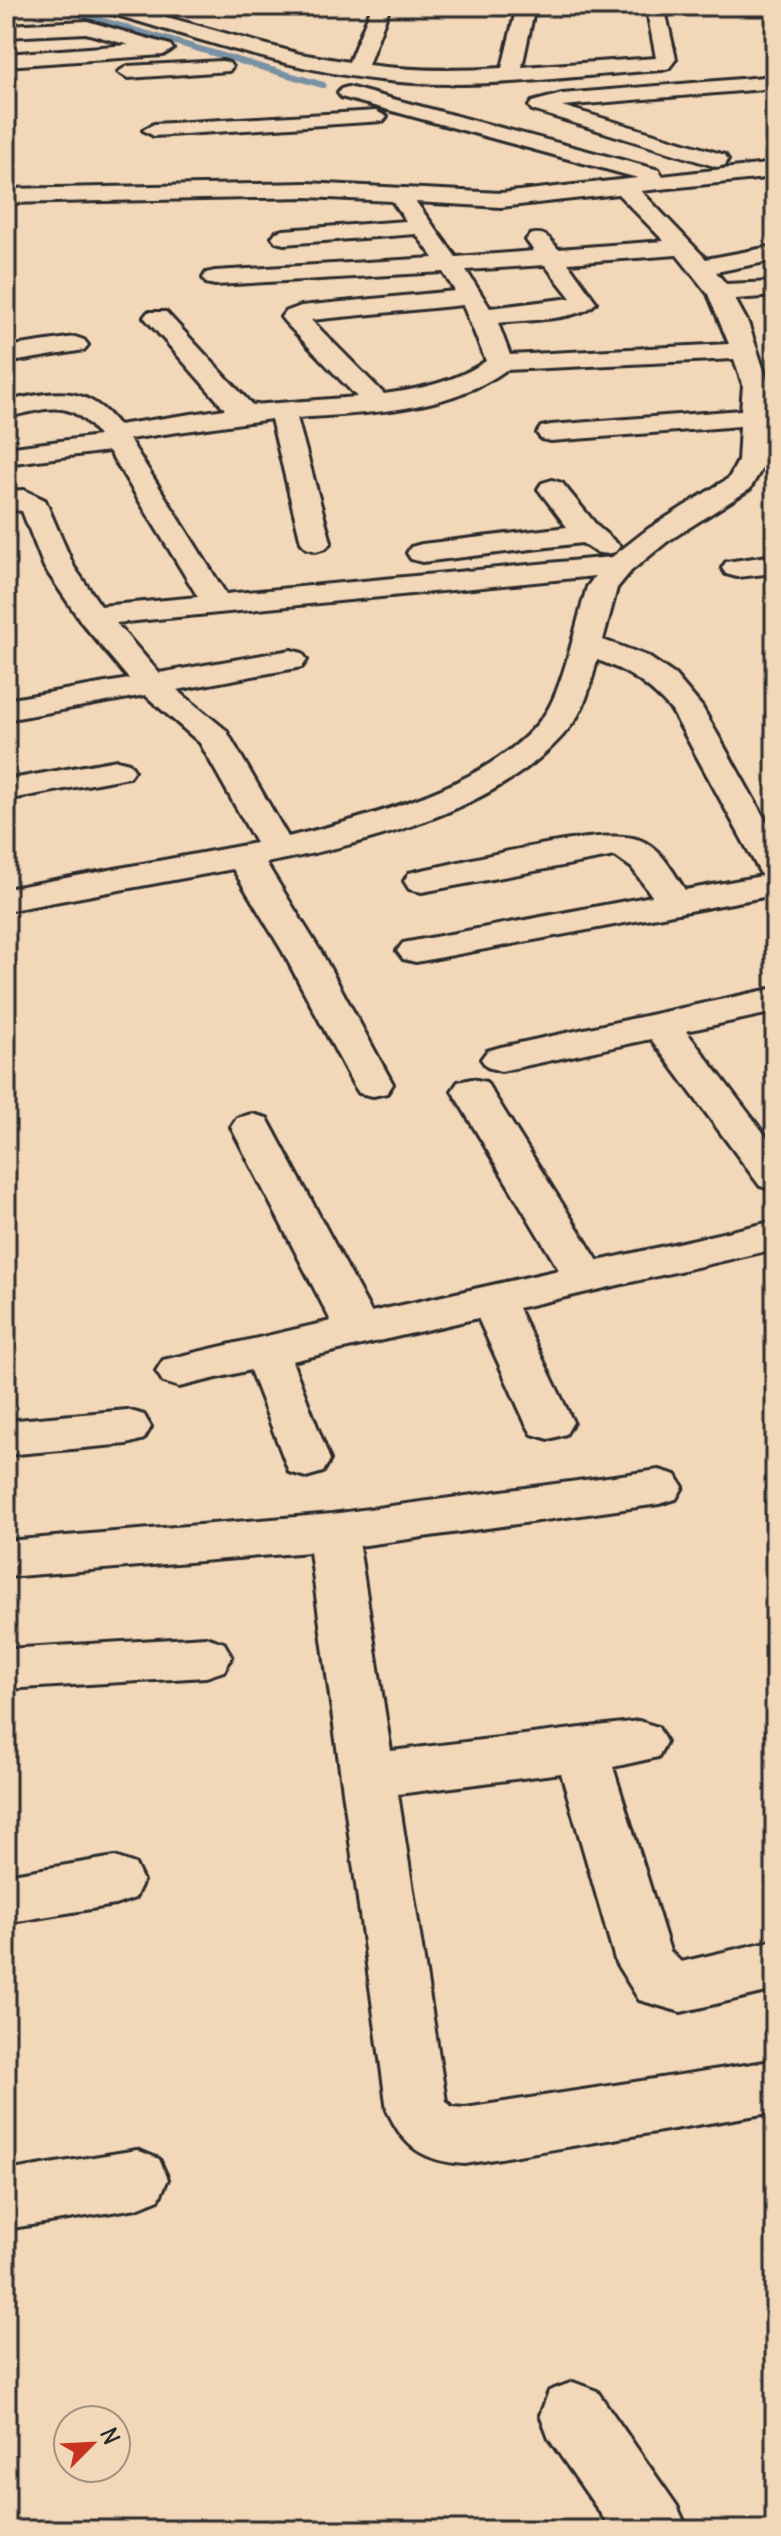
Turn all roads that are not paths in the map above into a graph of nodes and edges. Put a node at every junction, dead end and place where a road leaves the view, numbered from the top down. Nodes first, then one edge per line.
1 (381, 6) edge
2 (526, 6) edge
3 (655, 6) edge
4 (121, 7) edge
5 (31, 10) dead end
6 (87, 27) junction
7 (6, 31) edge
8 (484, 56) dead end
9 (366, 58) junction
10 (6, 60) edge
11 (513, 65) junction
12 (222, 67) dead end
13 (136, 71) junction
14 (6, 78) edge
15 (775, 82) edge
16 (348, 93) dead end
17 (149, 114) junction
18 (376, 117) dead end
19 (279, 122) junction
20 (288, 150) dead end
21 (721, 167) junction
22 (775, 170) edge
23 (670, 181) junction
24 (624, 187) junction
25 (775, 188) edge
26 (173, 192) junction
27 (399, 195) junction
28 (6, 196) edge
29 (501, 200) junction
30 (421, 227) junction
31 (284, 237) dead end
32 (775, 253) edge
33 (553, 257) junction
34 (447, 265) junction
35 (700, 269) junction
36 (215, 278) dead end
37 (775, 289) edge
38 (475, 307) junction
39 (157, 317) dead end
40 (75, 345) dead end
41 (743, 351) junction
42 (6, 355) edge
43 (500, 363) junction
44 (765, 385) edge
45 (377, 402) junction
46 (6, 409) edge
47 (282, 410) junction
48 (245, 414) junction
49 (760, 430) edge
50 (551, 433) dead end
51 (114, 438) junction
52 (6, 456) edge
53 (762, 488) dead end
54 (552, 489) dead end
55 (723, 494) junction
56 (6, 500) edge
57 (588, 533) junction
58 (316, 542) dead end
59 (422, 553) dead end
60 (624, 562) junction
61 (775, 564) edge
62 (737, 568) dead end
63 (218, 605) junction
64 (93, 616) junction
65 (584, 644) junction
66 (291, 660) dead end
67 (151, 684) junction
68 (6, 710) edge
69 (117, 770) dead end
70 (6, 790) edge
71 (261, 854) junction
72 (775, 869) edge
73 (422, 881) dead end
74 (775, 884) edge
75 (6, 900) edge
76 (674, 901) junction
77 (416, 951) dead end
78 (775, 1000) edge
79 (660, 1024) junction
80 (501, 1059) dead end
81 (373, 1084) dead end
82 (472, 1091) dead end
83 (252, 1127) dead end
84 (775, 1177) edge
85 (775, 1235) edge
86 (586, 1278) junction
87 (492, 1300) junction
88 (358, 1330) junction
89 (266, 1351) junction
90 (179, 1371) dead end
91 (549, 1422) dead end
92 (127, 1427) dead end
93 (6, 1438) edge
94 (306, 1460) dead end
95 (659, 1487) dead end
96 (332, 1532) junction
97 (6, 1559) edge
98 (206, 1657) dead end
99 (6, 1669) edge
100 (639, 1742) dead end
101 (581, 1750) junction
102 (367, 1776) junction
103 (115, 1881) dead end
104 (6, 1899) edge
105 (775, 1965) edge
106 (765, 2089) dead end
107 (137, 2179) dead end
108 (6, 2200) edge
109 (573, 2415) dead end
110 (653, 2530) edge

1 - 9 street
2 - 11 street
3 - 11 street
4 - 9 street
5 - 6 street
6 - 7 street
6 - 10 street
8 - 11 street
9 - 11 street
12 - 13 street
13 - 14 street
13 - 17 street
15 - 21 street
16 - 23 street
17 - 19 street
17 - 26 street
18 - 19 street
19 - 20 street
21 - 22 street
21 - 23 street
21 - 25 street
23 - 24 street
24 - 29 street
24 - 35 street
26 - 27 street
26 - 28 street
27 - 29 street
27 - 30 street
29 - 33 street
30 - 31 street
30 - 34 street
32 - 35 street
33 - 34 street
33 - 35 street
33 - 38 street
34 - 36 street
34 - 38 street
35 - 37 street
35 - 41 street
38 - 43 street
38 - 45 street
39 - 48 street
40 - 42 street
41 - 43 street
41 - 44 street
43 - 45 street
44 - 49 street
45 - 47 street
46 - 51 street
47 - 48 street
47 - 58 street
48 - 51 street
49 - 50 street
49 - 55 street
51 - 52 street
51 - 63 street
53 - 55 street
54 - 57 street
55 - 60 street
56 - 64 street
57 - 59 street
57 - 60 street
60 - 63 street
60 - 65 street
61 - 62 street
63 - 64 street
64 - 67 street
65 - 71 street
65 - 72 street
66 - 67 street
67 - 68 street
67 - 71 street
69 - 70 street
71 - 75 street
71 - 81 street
73 - 76 street
74 - 76 street
76 - 77 street
78 - 79 street
79 - 80 street
79 - 84 street
82 - 86 street
83 - 88 street
85 - 86 street
86 - 87 street
87 - 88 street
87 - 91 street
88 - 89 street
89 - 90 street
89 - 94 street
92 - 93 street
95 - 96 street
96 - 97 street
96 - 102 street
98 - 99 street
100 - 101 street
101 - 102 street
101 - 105 street
102 - 106 street
103 - 104 street
107 - 108 street
109 - 110 street

